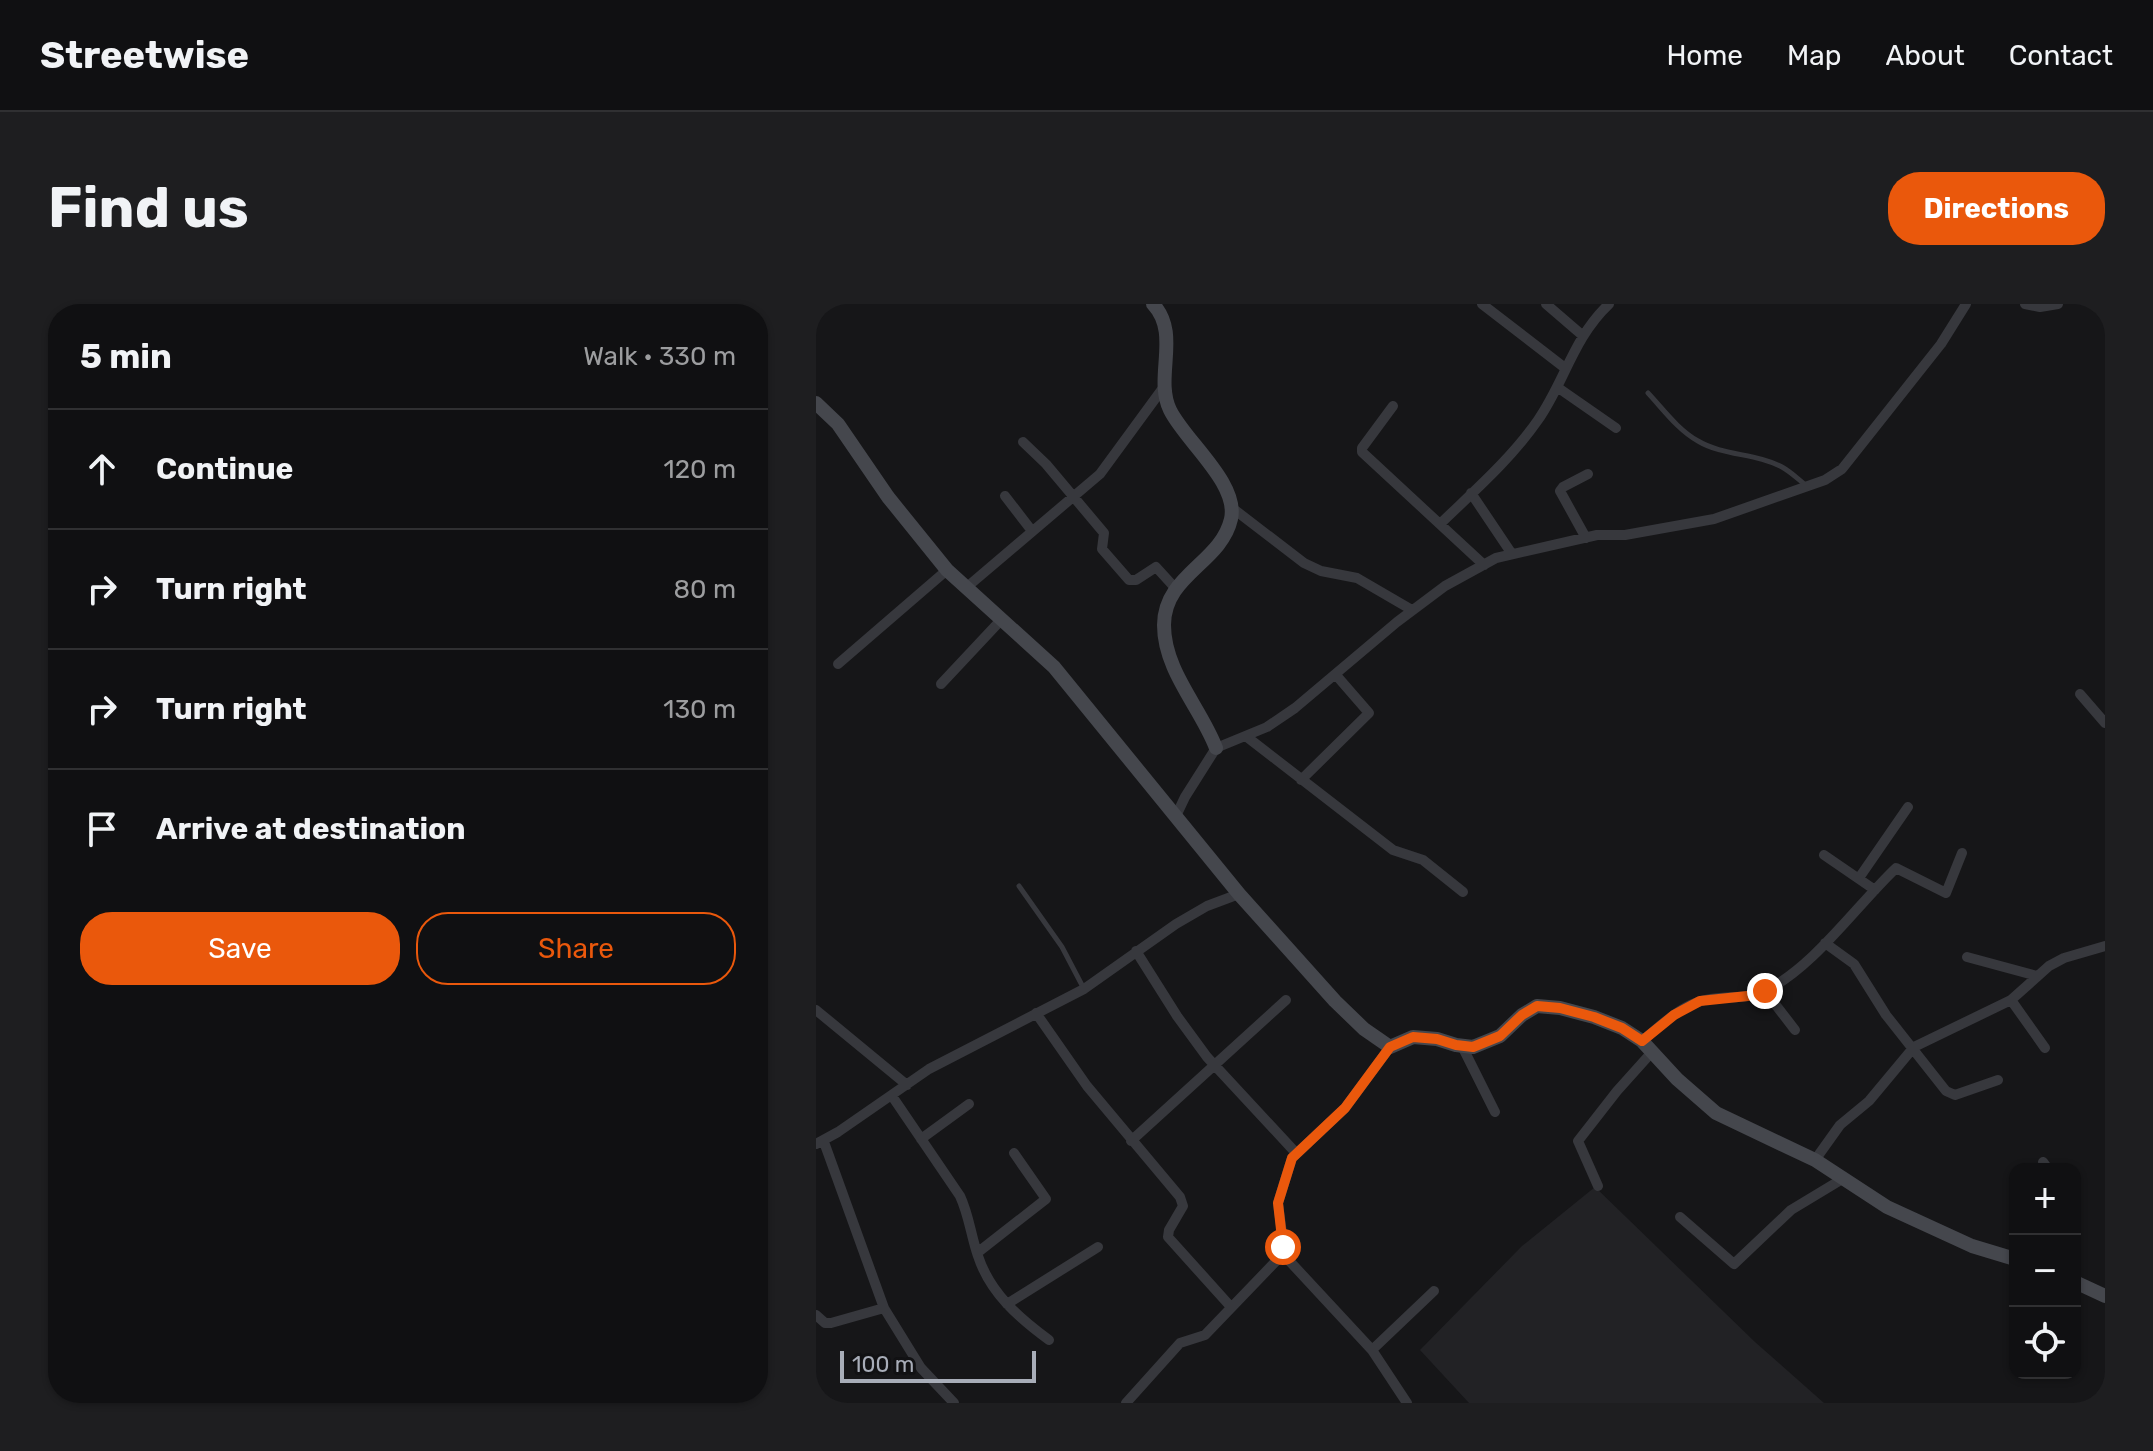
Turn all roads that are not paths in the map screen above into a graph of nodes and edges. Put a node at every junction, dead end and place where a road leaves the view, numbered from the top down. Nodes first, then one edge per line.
1 (1153, 304) edge
2 (1482, 304) edge
3 (1546, 304) edge
4 (1609, 304) edge
5 (1966, 304) edge
6 (2025, 304) edge
7 (2058, 304) edge
8 (1498, 309) edge
9 (1582, 335) junction
10 (1565, 368) junction
11 (1557, 387) junction
12 (1163, 388) junction
13 (1648, 393) dead end
14 (816, 403) edge
15 (1393, 406) dead end
16 (1616, 428) dead end
17 (1023, 442) dead end
18 (1588, 474) dead end
19 (1808, 487) junction
20 (1471, 493) junction
21 (1005, 496) dead end
22 (1073, 496) junction
23 (1231, 507) junction
24 (1440, 524) junction
25 (1032, 531) junction
26 (1586, 538) junction
27 (1512, 554) junction
28 (1484, 565) junction
29 (947, 570) junction
30 (967, 587) junction
31 (1176, 589) junction
32 (1412, 610) junction
33 (1001, 620) junction
34 (838, 664) dead end
35 (1336, 675) junction
36 (941, 684) dead end
37 (2080, 694) dead end
38 (2105, 723) edge
39 (1247, 737) junction
40 (1216, 748) junction
41 (1301, 780) junction
42 (1908, 807) dead end
43 (1176, 816) junction
44 (1962, 853) dead end
45 (1824, 855) dead end
46 (1859, 878) junction
47 (1019, 886) dead end
48 (1875, 890) junction
49 (1463, 892) dead end
50 (1239, 894) junction
51 (1825, 943) junction
52 (2104, 949) edge
53 (1136, 951) junction
54 (1967, 957) dead end
55 (2037, 976) junction
56 (1084, 989) junction
57 (1765, 991) junction
58 (1286, 1000) dead end
59 (2011, 1000) junction
60 (816, 1010) edge
61 (1036, 1013) junction
62 (1795, 1030) dead end
63 (1462, 1046) junction
64 (1647, 1046) junction
65 (1390, 1047) junction
66 (1914, 1047) junction
67 (2045, 1048) dead end
68 (1214, 1064) junction
69 (1998, 1080) dead end
70 (907, 1085) junction
71 (892, 1096) junction
72 (969, 1104) dead end
73 (1495, 1112) dead end
74 (921, 1139) junction
75 (1131, 1141) junction
76 (820, 1143) edge
77 (1014, 1153) dead end
78 (1296, 1153) junction
79 (1815, 1160) junction
80 (1844, 1178) junction
81 (1598, 1186) dead end
82 (1680, 1217) dead end
83 (1098, 1247) dead end
84 (977, 1253) junction
85 (1282, 1253) junction
86 (2009, 1254) edge
87 (2081, 1285) edge
88 (1434, 1291) dead end
89 (2105, 1296) edge
90 (1007, 1304) junction
91 (1231, 1307) junction
92 (884, 1308) junction
93 (816, 1315) edge
94 (1049, 1340) dead end
95 (1372, 1350) junction
96 (954, 1403) edge
97 (1126, 1403) edge
98 (1407, 1403) edge

1 - 12 street
2 - 8 street
3 - 9 street
4 - 9 street
5 - 19 street
6 - 7 street
8 - 10 street
9 - 10 street
10 - 11 street
11 - 16 street
11 - 20 street
12 - 22 street
12 - 23 street
13 - 19 lane
14 - 29 street
15 - 24 street
17 - 22 street
18 - 26 street
19 - 26 street
20 - 24 street
20 - 27 street
21 - 25 street
22 - 25 street
22 - 31 street
23 - 31 street
23 - 32 street
24 - 28 street
25 - 30 street
26 - 27 street
27 - 28 street
28 - 32 street
29 - 30 street
29 - 34 street
30 - 33 street
31 - 40 street
32 - 35 street
33 - 36 street
33 - 43 street
35 - 39 street
35 - 41 street
37 - 38 street
39 - 40 street
39 - 41 street
40 - 43 street
41 - 49 street
42 - 46 street
43 - 50 street
44 - 48 street
45 - 46 street
46 - 48 street
47 - 56 lane
48 - 51 street
50 - 53 street
50 - 65 street
51 - 57 street
51 - 66 street
52 - 55 street
53 - 56 street
53 - 68 street
54 - 55 street
55 - 59 street
56 - 61 street
57 - 62 street
57 - 64 street
58 - 68 street
59 - 66 street
59 - 67 street
60 - 70 street
61 - 70 street
61 - 75 street
63 - 64 street
63 - 65 street
63 - 73 street
64 - 79 street
64 - 81 street
65 - 78 street
66 - 69 street
66 - 79 street
68 - 75 street
68 - 78 street
70 - 71 street
71 - 74 street
71 - 76 street
72 - 74 street
74 - 84 street
75 - 91 street
76 - 92 street
77 - 84 street
78 - 85 street
79 - 80 street
80 - 82 street
80 - 86 street
83 - 90 street
84 - 90 street
85 - 91 street
85 - 95 street
87 - 89 street
88 - 95 street
90 - 94 street
91 - 97 street
92 - 93 street
92 - 96 street
95 - 98 street

